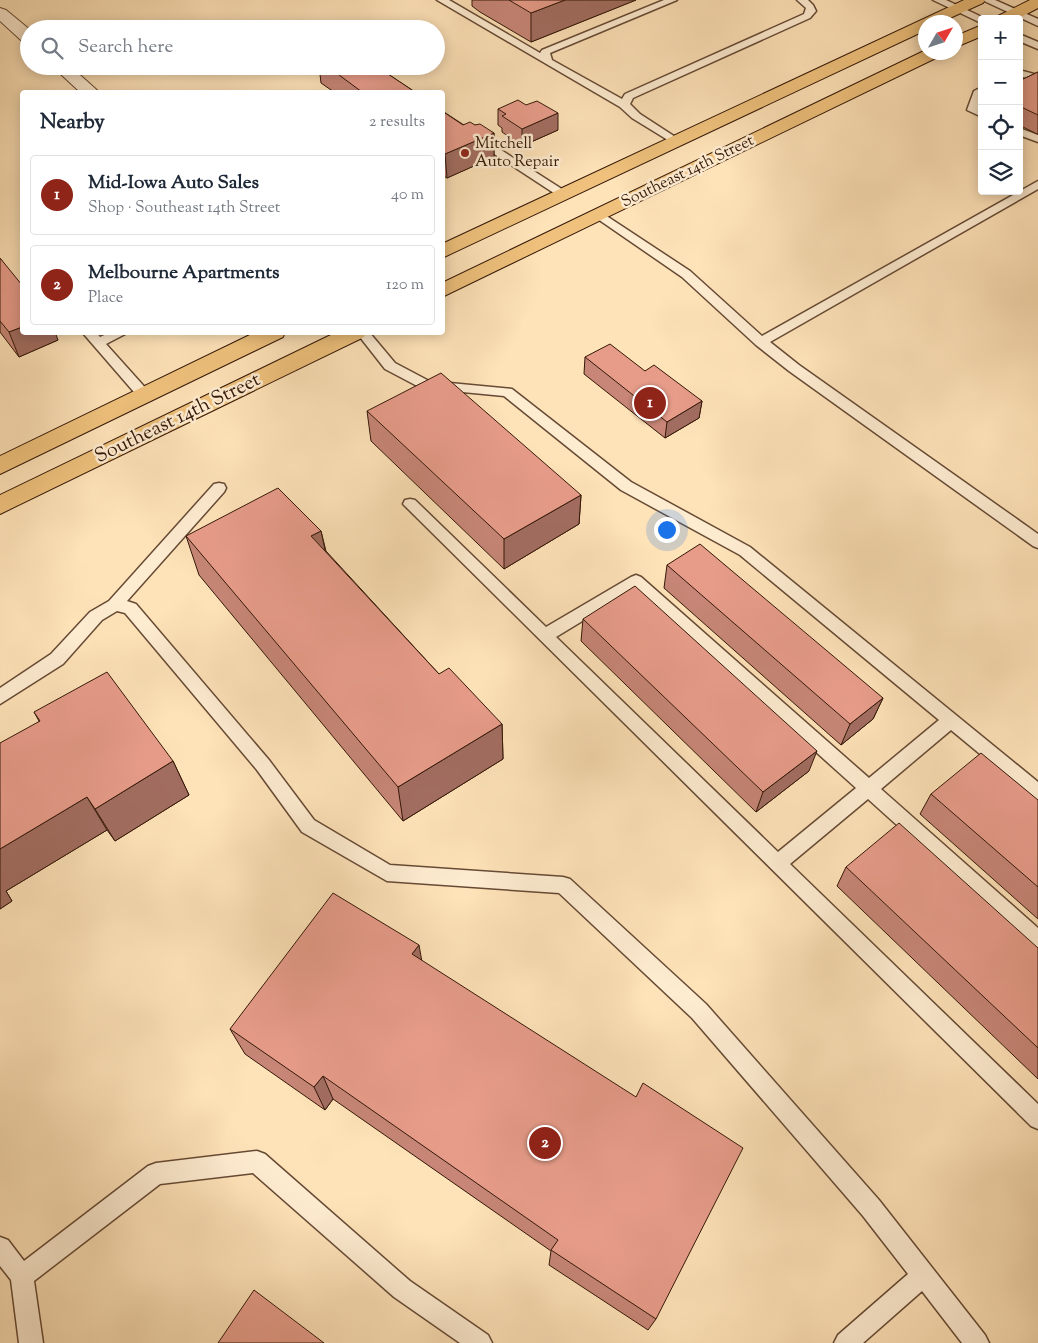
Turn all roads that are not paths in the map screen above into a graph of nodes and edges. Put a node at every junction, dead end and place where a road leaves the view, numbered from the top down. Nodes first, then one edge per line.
1 (442, 0) edge
2 (672, 0) edge
3 (802, 0) edge
4 (938, 0) edge
5 (977, 0) edge
6 (986, 0) edge
7 (1038, 2) edge
8 (958, 9) junction
9 (0, 13) edge
10 (945, 15) edge
11 (1008, 15) edge
12 (1012, 15) edge
13 (978, 18) edge
14 (1023, 19) edge
15 (1038, 23) edge
16 (918, 28) edge
17 (20, 30) edge
18 (978, 32) edge
19 (963, 39) edge
20 (1023, 39) edge
21 (1038, 46) edge
22 (918, 60) edge
23 (547, 61) junction
24 (1023, 74) edge
25 (70, 75) edge
26 (1038, 78) edge
27 (88, 90) edge
28 (978, 94) edge
29 (624, 105) junction
30 (978, 112) edge
31 (445, 117) edge
32 (1023, 133) edge
33 (1038, 139) edge
34 (676, 142) junction
35 (1038, 184) edge
36 (564, 195) junction
37 (598, 215) junction
38 (445, 251) edge
39 (445, 290) edge
40 (91, 335) edge
41 (116, 335) edge
42 (268, 335) edge
43 (350, 335) edge
44 (364, 335) edge
45 (761, 342) junction
46 (98, 343) junction
47 (145, 396) junction
48 (0, 466) edge
49 (219, 488) dead end
50 (410, 504) dead end
51 (0, 505) edge
52 (1038, 542) edge
53 (115, 605) junction
54 (545, 636) junction
55 (0, 697) edge
56 (950, 720) junction
57 (868, 788) junction
58 (1038, 792) edge
59 (777, 864) junction
60 (1038, 940) edge
61 (1038, 1119) edge
62 (0, 1248) edge
63 (924, 1275) junction
64 (22, 1276) junction
65 (30, 1343) edge
66 (480, 1343) edge
67 (846, 1343) edge
68 (977, 1343) edge

1 - 23 lane
2 - 23 lane
3 - 29 lane
4 - 8 lane
5 - 8 main road
6 - 11 lane
7 - 12 main road
8 - 10 main road
8 - 13 lane
9 - 17 street
14 - 15 lane
16 - 34 main road, Southeast 14th Street
18 - 19 main road
20 - 21 lane
22 - 37 main road, Southeast 14th Street
23 - 29 lane
24 - 26 lane
25 - 27 street
28 - 30 lane
29 - 34 lane
31 - 36 lane
32 - 33 lane
34 - 36 main road, Southeast 14th Street
35 - 45 lane
36 - 38 main road, Southeast 14th Street
37 - 39 main road, Southeast 14th Street
37 - 45 lane
40 - 46 lane
41 - 46 lane
42 - 47 main road, Southeast 14th Street
43 - 51 main road, Southeast 14th Street
44 - 56 lane
45 - 52 lane
46 - 47 lane
47 - 48 main road, Southeast 14th Street
49 - 53 lane
50 - 54 lane
53 - 55 lane
53 - 63 lane
54 - 57 lane
54 - 59 lane
56 - 57 lane
56 - 58 lane
57 - 59 lane
57 - 60 lane
59 - 61 lane
62 - 64 lane
63 - 67 lane
63 - 68 lane
64 - 65 lane
64 - 66 lane

